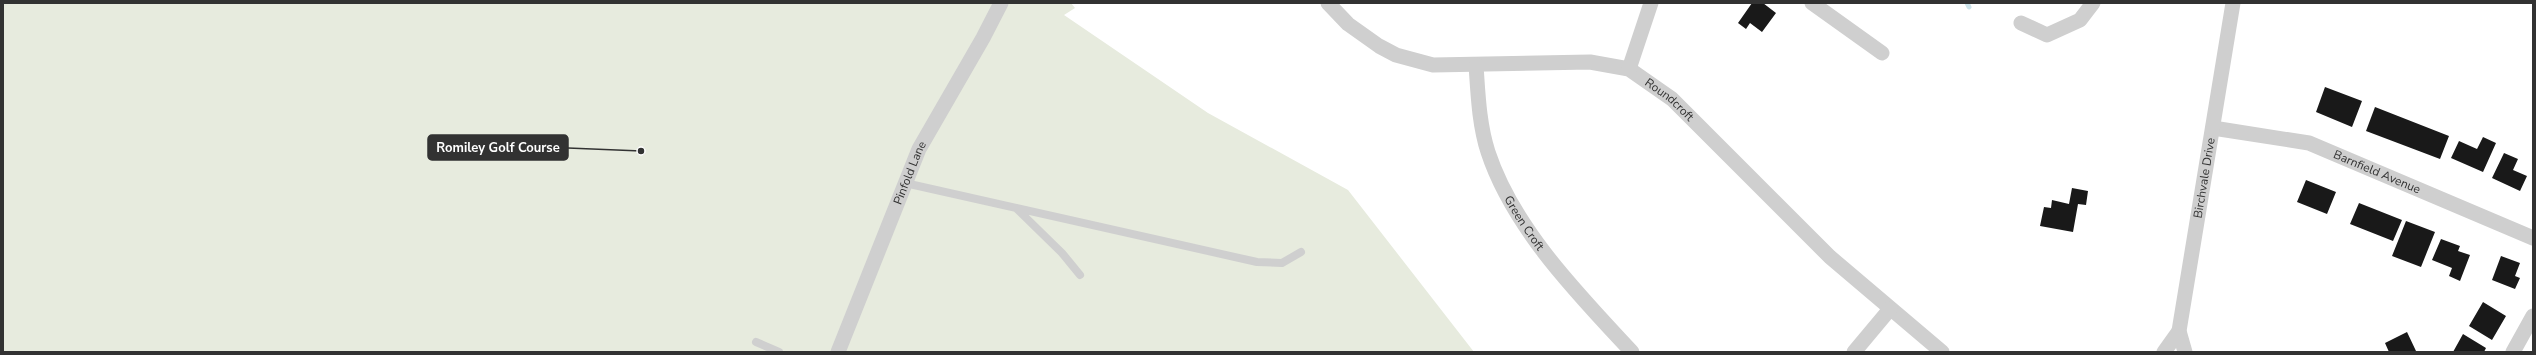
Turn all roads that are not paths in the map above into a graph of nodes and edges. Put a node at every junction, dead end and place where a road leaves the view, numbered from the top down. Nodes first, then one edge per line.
1 (1000, 3) edge
2 (1328, 3) edge
3 (1651, 3) edge
4 (1812, 3) edge
5 (2093, 3) edge
6 (2233, 3) edge
7 (2021, 23) dead end
8 (1882, 53) dead end
9 (1476, 65) junction
10 (1629, 69) junction
11 (2213, 128) junction
12 (905, 183) junction
13 (1016, 208) junction
14 (2533, 238) edge
15 (1301, 252) dead end
16 (1080, 275) dead end
17 (1890, 309) junction
18 (2533, 316) edge
19 (2179, 331) junction
20 (756, 342) dead end
21 (836, 351) edge
22 (779, 352) edge
23 (1632, 352) edge
24 (1854, 352) edge
25 (1942, 352) edge
26 (2164, 352) edge
27 (2185, 352) edge
28 (2513, 352) edge

1 - 12 street, Pinfold Lane
2 - 9 street, Roundcroft
3 - 10 street
4 - 8 street
5 - 7 street
6 - 11 street, Birchvale Drive
9 - 10 street, Roundcroft
9 - 23 street, Green Croft
10 - 17 street, Roundcroft
11 - 14 street, Barnfield Avenue
11 - 19 street, Birchvale Drive
12 - 13 lane
12 - 21 street, Pinfold Lane
13 - 15 lane
13 - 16 lane
17 - 24 street
17 - 25 street, Roundcroft
18 - 28 street
19 - 26 street
19 - 27 street, Birchvale Drive
20 - 22 lane

